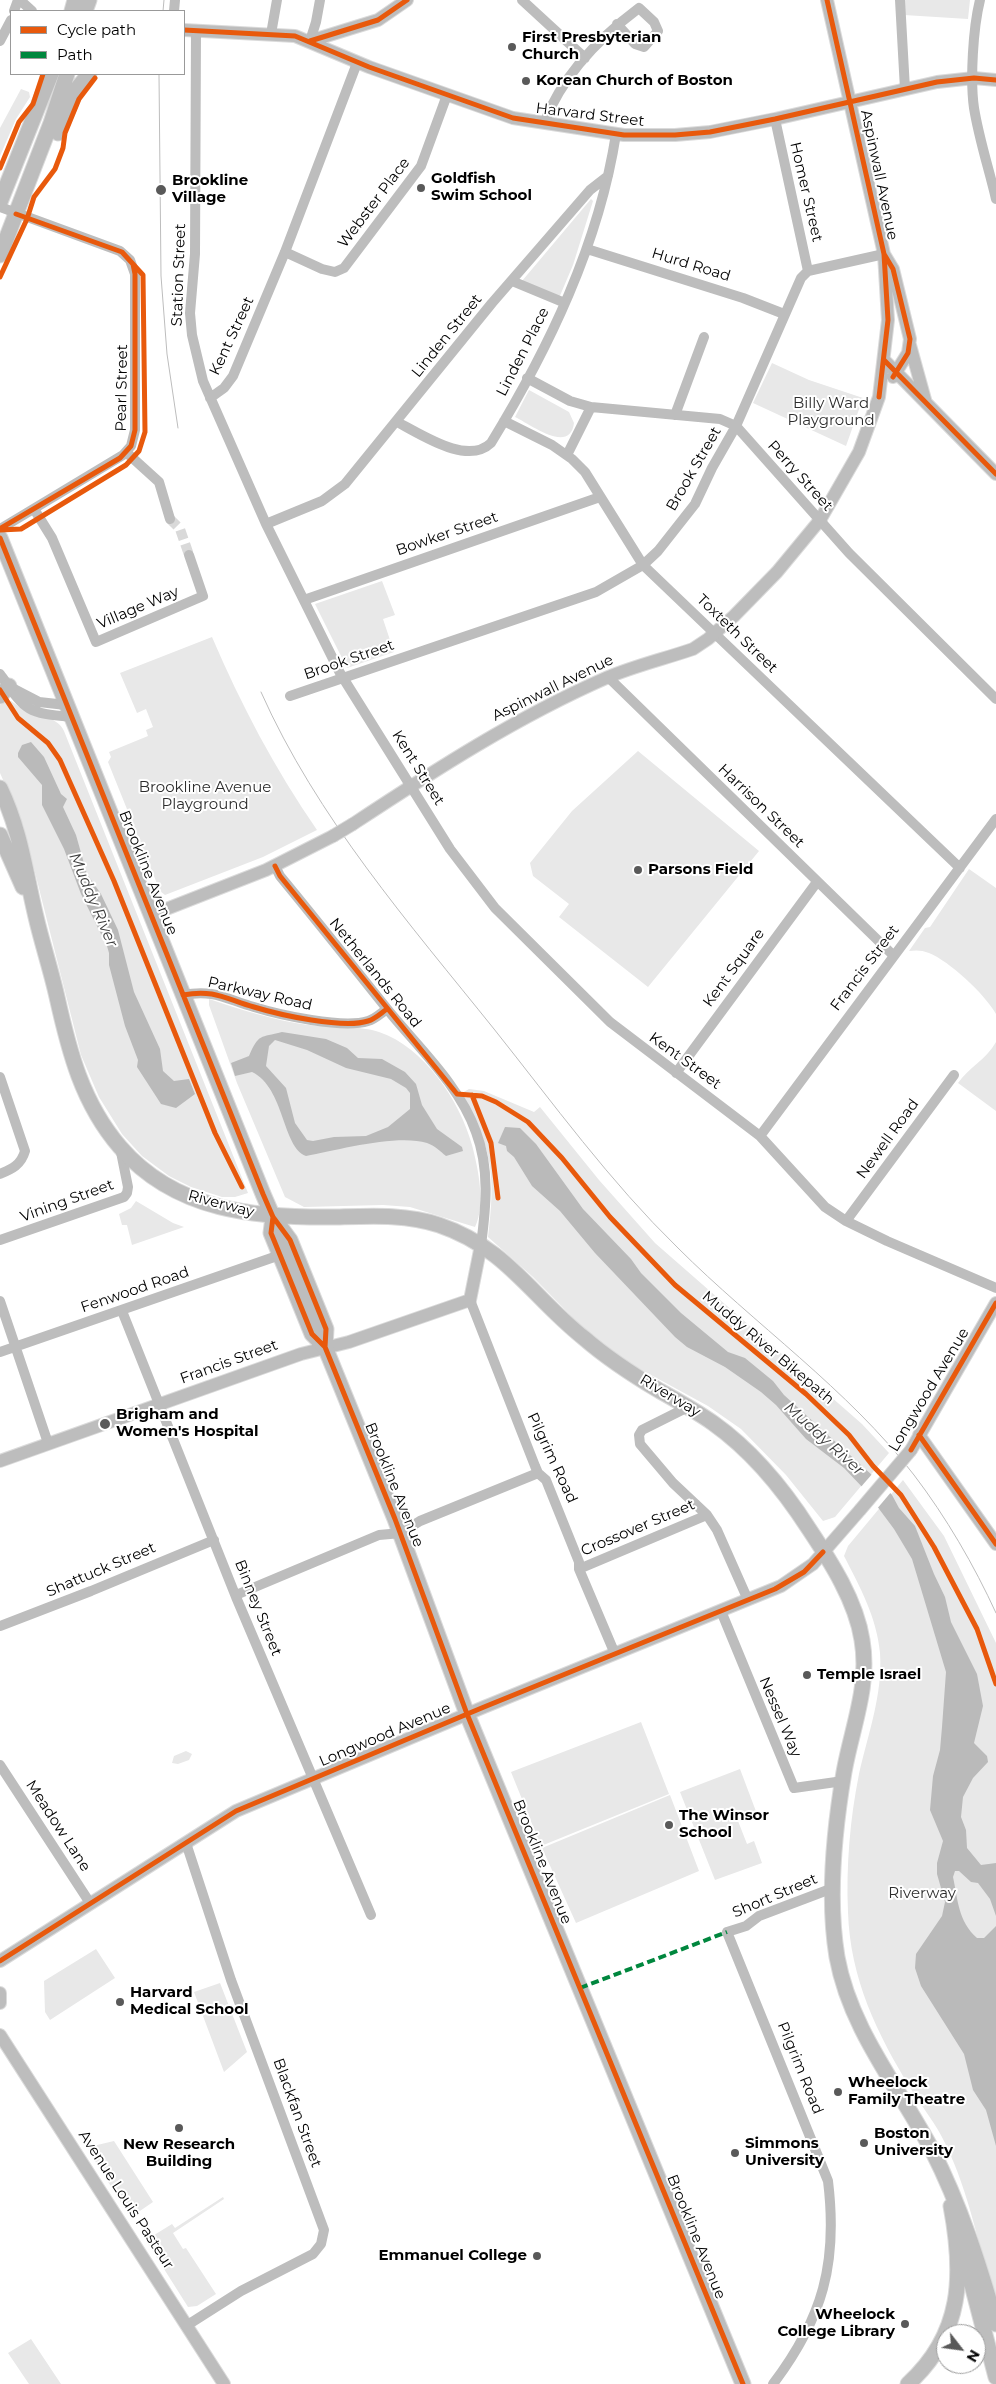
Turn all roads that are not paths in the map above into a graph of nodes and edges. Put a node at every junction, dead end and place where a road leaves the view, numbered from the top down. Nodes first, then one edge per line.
1 (19, 0) edge
2 (277, 0) edge
3 (320, 0) edge
4 (407, 0) edge
5 (522, 0) edge
6 (827, 0) edge
7 (900, 0) edge
8 (980, 0) edge
9 (31, 10) edge
10 (10, 22) edge
11 (618, 24) dead end
12 (190, 31) edge
13 (271, 34) junction
14 (0, 41) edge
15 (310, 41) junction
16 (585, 58) junction
17 (357, 63) junction
18 (51, 75) edge
19 (67, 75) edge
20 (88, 75) edge
21 (974, 78) junction
22 (996, 80) edge
23 (905, 89) junction
24 (447, 95) junction
25 (850, 102) junction
26 (775, 119) junction
27 (544, 123) junction
28 (616, 134) junction
29 (608, 176) junction
30 (996, 199) edge
31 (0, 202) edge
32 (0, 207) edge
33 (16, 214) junction
34 (587, 249) junction
35 (285, 252) junction
36 (884, 254) junction
37 (0, 255) edge
38 (808, 271) junction
39 (512, 281) junction
40 (565, 303) junction
41 (784, 314) junction
42 (704, 337) dead end
43 (910, 345) junction
44 (884, 360) junction
45 (896, 372) junction
46 (527, 378) junction
47 (879, 397) junction
48 (210, 398) junction
49 (926, 403) junction
50 (591, 407) junction
51 (675, 415) junction
52 (504, 421) junction
53 (397, 422) junction
54 (736, 426) junction
55 (127, 453) junction
56 (567, 455) junction
57 (996, 474) edge
58 (600, 497) junction
59 (34, 509) junction
60 (170, 519) tunnel mouth
61 (820, 520) junction
62 (266, 524) junction
63 (0, 529) edge
64 (0, 538) edge
65 (189, 555) tunnel mouth
66 (643, 565) junction
67 (304, 600) junction
68 (715, 634) junction
69 (608, 677) junction
70 (343, 678) junction
71 (3, 685) edge
72 (290, 696) dead end
73 (996, 699) edge
74 (69, 711) junction
75 (411, 787) junction
76 (0, 788) edge
77 (996, 819) edge
78 (0, 835) edge
79 (4, 847) edge
80 (275, 866) junction
81 (960, 868) junction
82 (818, 882) junction
83 (151, 915) junction
84 (36, 916) junction
85 (894, 956) junction
86 (184, 995) junction
87 (387, 1009) junction
88 (676, 1073) junction
89 (954, 1075) dead end
90 (0, 1077) edge
91 (760, 1136) junction
92 (120, 1146) junction
93 (0, 1174) edge
94 (273, 1217) junction
95 (846, 1221) junction
96 (0, 1240) edge
97 (481, 1245) junction
98 (280, 1255) junction
99 (996, 1288) edge
100 (470, 1300) junction
101 (0, 1301) edge
102 (996, 1303) edge
103 (122, 1311) junction
104 (15, 1347) junction
105 (325, 1347) junction
106 (0, 1352) edge
107 (159, 1404) junction
108 (688, 1407) junction
109 (919, 1435) junction
110 (48, 1444) junction
111 (0, 1461) edge
112 (538, 1473) junction
113 (707, 1516) junction
114 (401, 1533) junction
115 (214, 1540) junction
116 (996, 1544) edge
117 (823, 1552) junction
118 (579, 1569) junction
119 (236, 1595) junction
120 (748, 1600) junction
121 (721, 1611) junction
122 (0, 1626) edge
123 (615, 1654) junction
124 (468, 1714) junction
125 (0, 1765) edge
126 (313, 1779) junction
127 (843, 1781) junction
128 (186, 1843) junction
129 (833, 1888) junction
130 (90, 1903) junction
131 (371, 1915) dead end
132 (727, 1932) joint
133 (0, 1961) edge
134 (0, 1993) edge
135 (0, 2003) edge
136 (0, 2035) edge
137 (941, 2171) junction
138 (953, 2217) junction
139 (996, 2324) edge
140 (186, 2326) junction
141 (996, 2377) edge
142 (224, 2384) edge
143 (743, 2384) edge
144 (773, 2384) edge
145 (908, 2384) edge

1 - 9 street
2 - 13 street
3 - 15 street
4 - 15 main road
5 - 16 street
6 - 25 main road, Aspinwall Avenue
7 - 23 street
8 - 21 street
10 - 14 street
11 - 16 street
12 - 13 main road, Harvard Street
12 - 48 street, Station Street
13 - 15 main road, Harvard Street
15 - 17 main road, Harvard Street
16 - 27 street
17 - 24 main road, Harvard Street
17 - 35 street, Kent Street
18 - 31 highway
19 - 33 highway
20 - 33 highway
21 - 22 main road, Harvard Street
21 - 23 main road, Harvard Street
21 - 30 street
23 - 25 main road, Harvard Street
24 - 27 main road, Harvard Street
24 - 35 street, Webster Place
25 - 26 main road, Harvard Street
25 - 36 main road, Aspinwall Avenue
26 - 28 main road, Harvard Street
26 - 38 street, Homer Street
27 - 28 main road, Harvard Street
28 - 29 street
29 - 34 street, Linden Place
29 - 39 street, Linden Street
32 - 33 street, Pearl Street
33 - 37 highway
33 - 55 street, Pearl Street
34 - 40 street, Linden Place
34 - 41 street, Hurd Road
35 - 48 street, Kent Street
36 - 38 street
36 - 43 main road, Aspinwall Avenue
36 - 44 main road, Aspinwall Avenue
38 - 41 street, Brook Street
39 - 40 street
39 - 53 street, Linden Street
40 - 46 street, Linden Place
41 - 54 street, Brook Street
42 - 51 street
43 - 45 main road, Aspinwall Avenue
43 - 49 main road
44 - 45 main road
44 - 47 main road, Aspinwall Avenue
45 - 47 main road, Aspinwall Avenue
45 - 49 main road
46 - 50 street
46 - 52 street, Linden Place
47 - 61 main road, Aspinwall Avenue
48 - 62 street, Kent Street
49 - 57 main road
50 - 51 street
50 - 56 street
51 - 54 street
52 - 53 street, Linden Place
52 - 56 street, Toxteth Street
53 - 62 street, Linden Street
54 - 61 street, Perry Street
54 - 66 street, Brook Street
55 - 59 street, Pearl Street
55 - 60 street
56 - 58 street, Toxteth Street
58 - 66 street, Toxteth Street
58 - 67 street, Bowker Street
59 - 63 street, Pearl Street
59 - 65 street, Village Way
61 - 68 main road, Aspinwall Avenue
61 - 73 street, Perry Street
62 - 67 street, Kent Street
64 - 74 highway, Brookline Avenue
66 - 68 street, Toxteth Street
66 - 70 street, Brook Street
67 - 70 street, Kent Street
68 - 69 main road, Aspinwall Avenue
68 - 81 street, Toxteth Street
69 - 75 main road, Aspinwall Avenue
69 - 82 street, Harrison Street
70 - 72 street, Brook Street
70 - 75 street, Kent Street
71 - 74 street
74 - 83 highway, Brookline Avenue
75 - 80 main road, Aspinwall Avenue, bridge
75 - 88 street, Kent Street
76 - 84 highway, Riverway
77 - 81 street, Francis Street
78 - 79 highway, Riverway
79 - 84 highway, Riverway
80 - 83 main road, Aspinwall Avenue
80 - 87 street, Netherlands Road
81 - 85 street, Francis Street
82 - 85 street, Harrison Street
82 - 88 street, Kent Square
83 - 86 highway, Brookline Avenue
84 - 92 highway, Riverway
85 - 91 street, Francis Street
86 - 87 street, Parkway Road
86 - 94 highway, Brookline Avenue
87 - 97 street, Netherlands Road
88 - 91 street, Kent Street
89 - 95 street, Newell Road
90 - 93 street
91 - 95 street, Kent Street
92 - 94 highway, Riverway
92 - 96 street, Vining Street
94 - 97 highway, Riverway
94 - 98 highway, Brookline Avenue
94 - 105 highway, Brookline Avenue
95 - 99 street, Kent Street
97 - 100 main road
97 - 108 highway, Riverway
98 - 103 street, Fenwood Road
98 - 105 highway, Brookline Avenue
100 - 105 main road, Francis Street
100 - 112 street, Pilgrim Road
101 - 104 street
102 - 109 main road, Longwood Avenue
103 - 104 street, Fenwood Road
103 - 107 street, Binney Street
104 - 106 street, Fenwood Road
104 - 110 street
105 - 107 main road, Francis Street
105 - 114 highway, Brookline Avenue
107 - 110 main road, Francis Street
107 - 115 street, Binney Street
108 - 113 street
108 - 117 highway, Riverway
109 - 116 main road
109 - 117 main road, Longwood Avenue, bridge
110 - 111 main road, Francis Street
112 - 114 street
112 - 118 street, Pilgrim Road
113 - 118 street, Crossover Street
113 - 120 street
114 - 119 street
114 - 124 highway, Brookline Avenue
115 - 119 street, Binney Street
115 - 122 street, Shattuck Street
117 - 120 main road, Longwood Avenue
117 - 127 highway, Riverway
118 - 123 street, Pilgrim Road
119 - 126 street, Binney Street
120 - 121 main road, Longwood Avenue
121 - 123 main road, Longwood Avenue
121 - 127 street, Nessel Way
123 - 124 main road, Longwood Avenue
124 - 126 main road, Longwood Avenue
124 - 143 highway, Brookline Avenue
125 - 130 street, Meadow Lane
126 - 128 main road, Longwood Avenue
126 - 131 street, Binney Street
127 - 129 highway, Riverway
128 - 130 main road, Longwood Avenue
128 - 140 street, Blackfan Street
129 - 132 street, Short Street
129 - 137 highway, Riverway
130 - 133 main road, Longwood Avenue
132 - 144 street, Pilgrim Road
134 - 135 main road
136 - 140 main road, Avenue Louis Pasteur
137 - 138 highway, Riverway
137 - 139 highway, Riverway
138 - 141 highway
138 - 145 highway, Riverway
140 - 142 main road, Avenue Louis Pasteur

